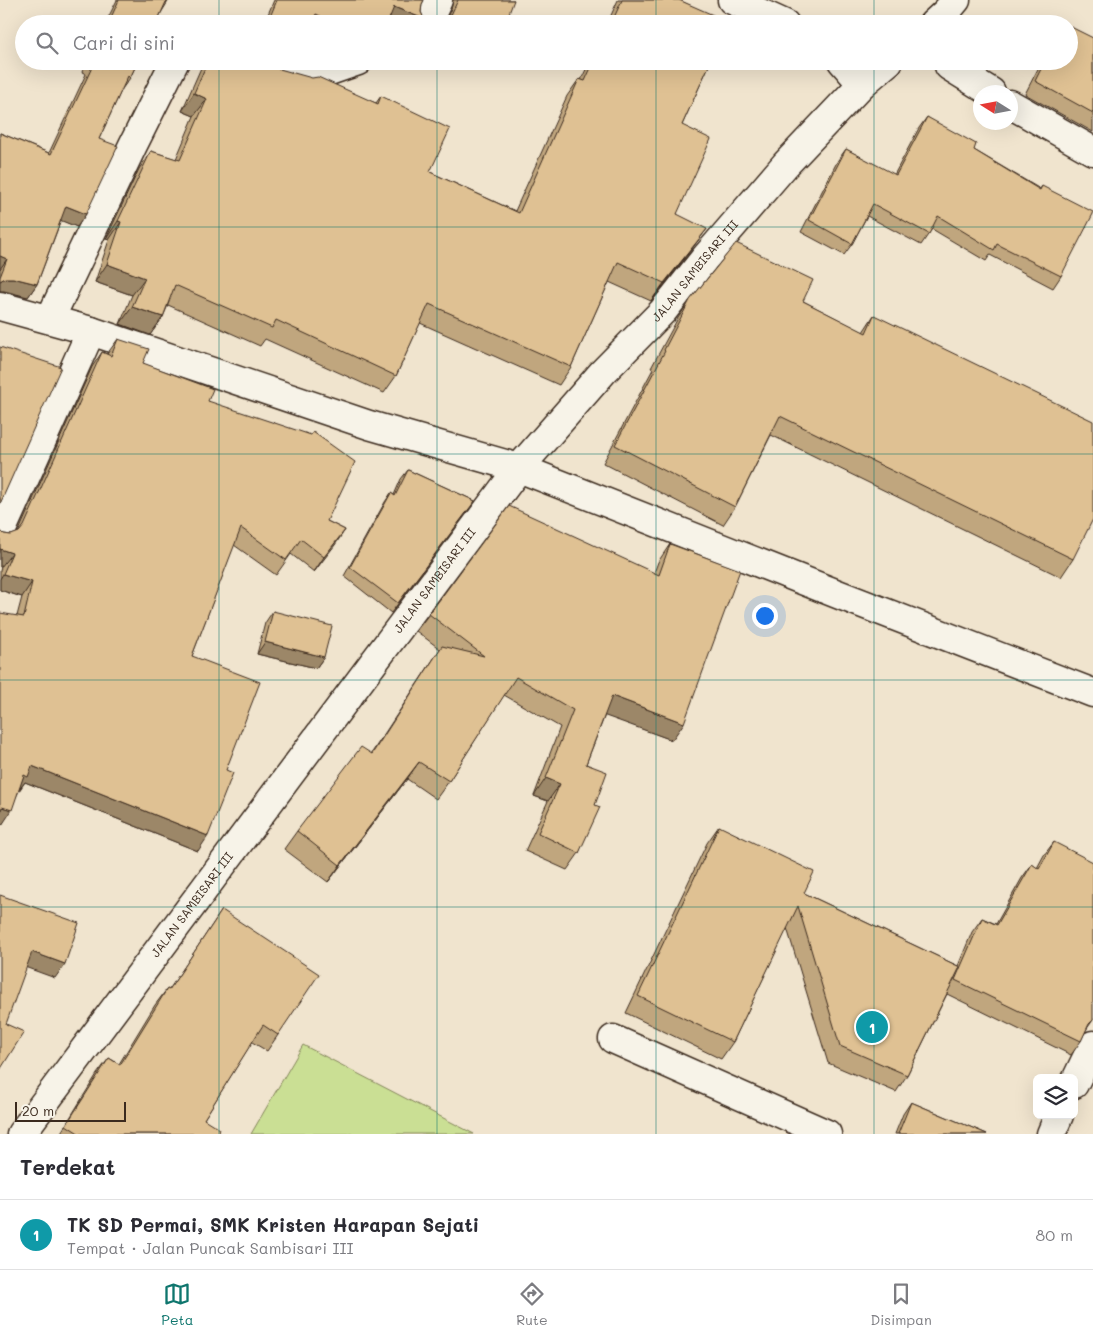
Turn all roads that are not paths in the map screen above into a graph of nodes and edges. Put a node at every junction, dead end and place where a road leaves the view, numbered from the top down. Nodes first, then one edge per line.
1 (438, 0) edge
2 (732, 0) edge
3 (956, 0) edge
4 (431, 15) edge
5 (765, 15) edge
6 (943, 15) edge
7 (170, 70) edge
8 (266, 70) edge
9 (332, 70) edge
10 (850, 70) edge
11 (878, 70) edge
12 (955, 70) edge
13 (862, 84) junction
14 (980, 85) edge
15 (1018, 109) edge
16 (1093, 151) edge
17 (0, 306) edge
18 (50, 319) junction
19 (91, 331) junction
20 (519, 468) junction
21 (0, 534) edge
22 (1093, 693) edge
23 (613, 1039) dead end
24 (1093, 1045) edge
25 (1078, 1076) edge
26 (1058, 1119) edge
27 (21, 1134) edge
28 (827, 1134) edge
29 (1050, 1134) edge

1 - 4 street
2 - 5 street
3 - 6 street
7 - 18 street
8 - 9 street
10 - 13 street
11 - 13 street, JALAN SAMBISARI III
12 - 14 street
13 - 20 street, JALAN SAMBISARI III
15 - 16 street
17 - 18 street
18 - 19 street
19 - 20 street
19 - 21 street
20 - 22 street
20 - 27 street, JALAN SAMBISARI III
23 - 28 street
24 - 25 street
26 - 29 street

